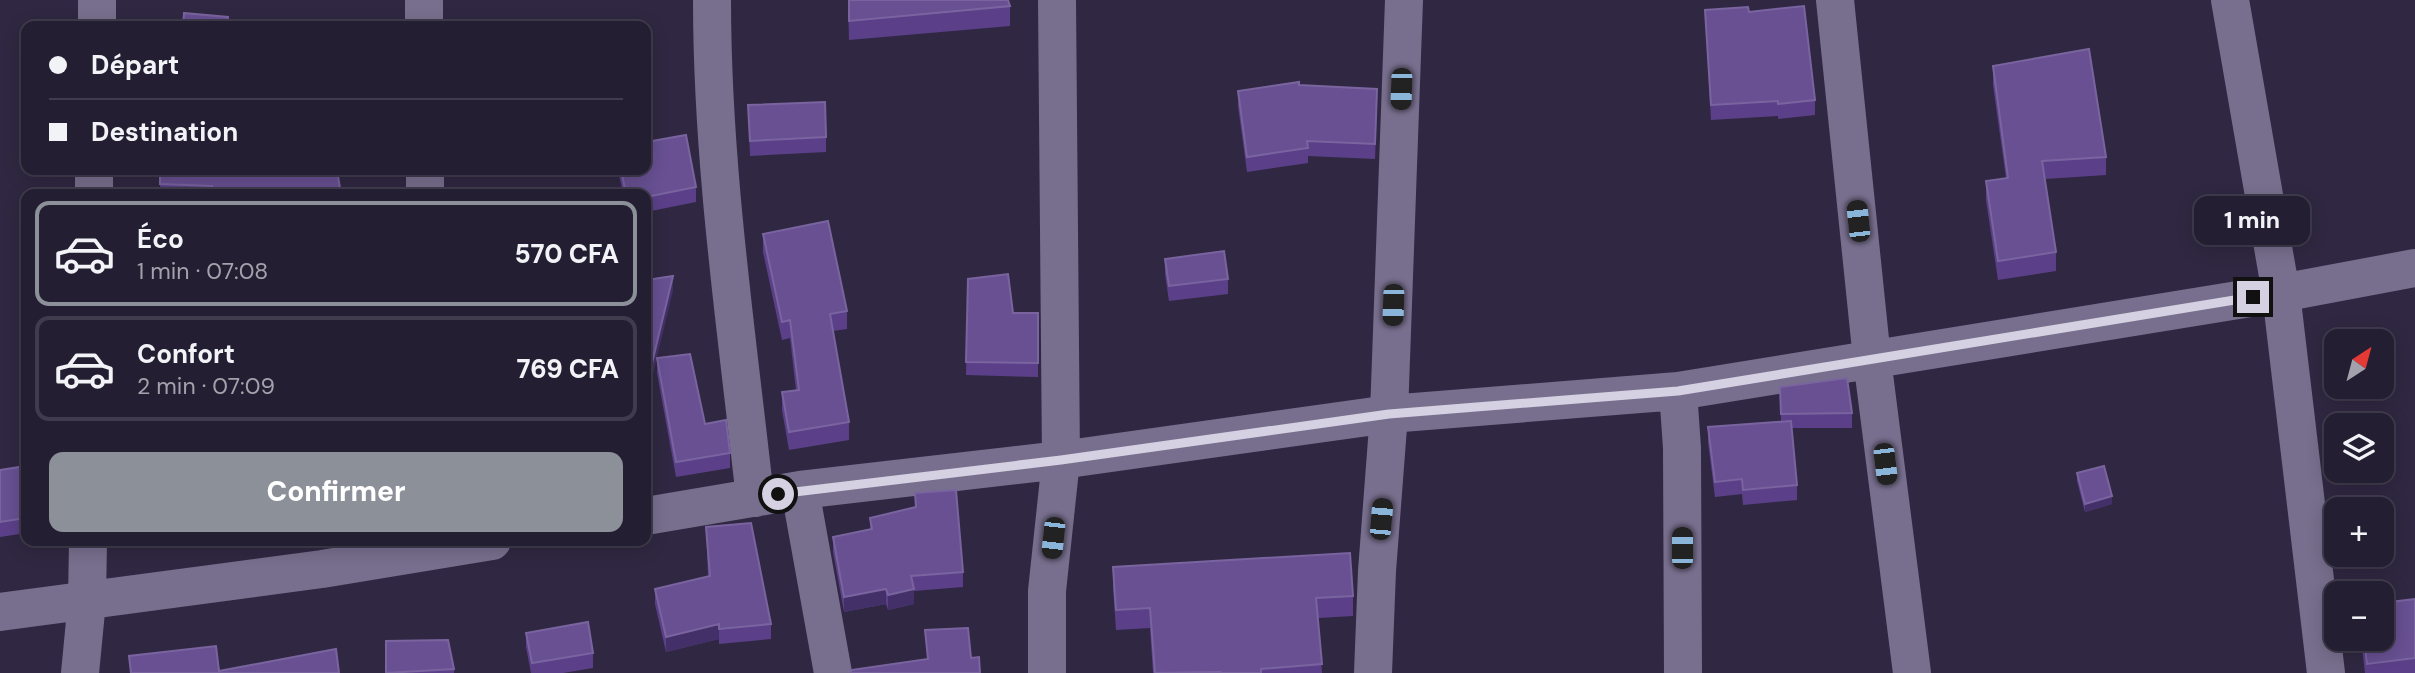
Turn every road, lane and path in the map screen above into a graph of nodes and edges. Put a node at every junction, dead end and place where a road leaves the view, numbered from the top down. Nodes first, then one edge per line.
1 (97, 0) edge
2 (424, 0) edge
3 (712, 0) edge
4 (1057, 0) edge
5 (1404, 0) edge
6 (1835, 0) edge
7 (2230, 0) edge
8 (97, 21) edge
9 (424, 21) edge
10 (2415, 268) edge
11 (2281, 293) junction
12 (1872, 359) junction
13 (1678, 391) junction
14 (1389, 414) junction
15 (1061, 460) junction
16 (800, 490) junction
17 (755, 498) junction
18 (651, 515) edge
19 (88, 546) edge
20 (428, 546) edge
21 (87, 601) junction
22 (0, 612) edge
23 (80, 673) edge
24 (833, 673) edge
25 (1046, 673) edge
26 (1373, 673) edge
27 (1683, 673) edge
28 (1912, 673) edge
29 (2326, 673) edge

1 - 8 street
2 - 9 street
3 - 17 street
4 - 15 street
5 - 14 street
6 - 12 street
7 - 11 street
10 - 11 street
11 - 12 street
11 - 29 street
12 - 13 street
12 - 28 street
13 - 14 street
13 - 27 street
14 - 15 street
14 - 26 street
15 - 16 street
15 - 25 street
16 - 17 street
16 - 24 street
17 - 18 street
19 - 21 street
20 - 21 street
21 - 22 street
21 - 23 street

